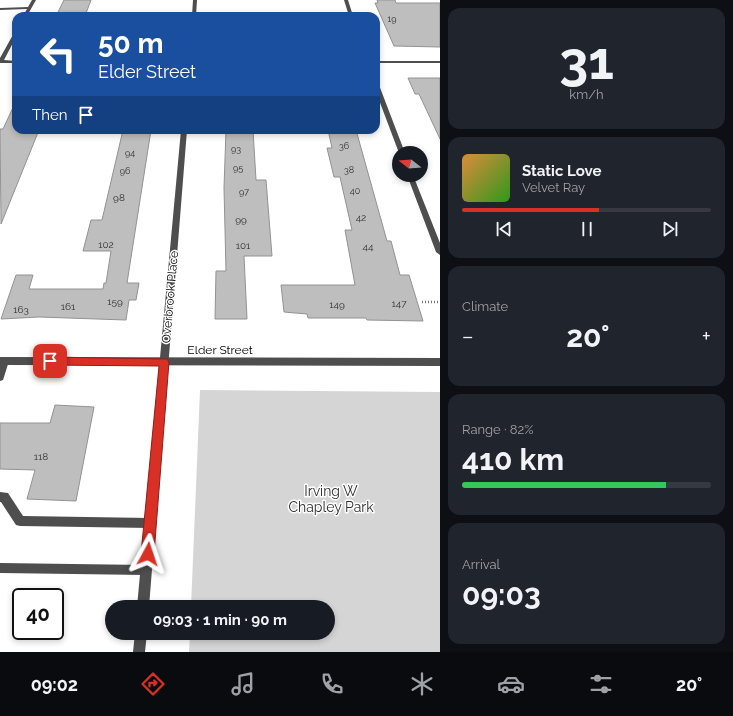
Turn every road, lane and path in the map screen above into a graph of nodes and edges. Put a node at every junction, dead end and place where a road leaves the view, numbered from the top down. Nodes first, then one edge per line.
1 (34, 0) edge
2 (195, 0) edge
3 (346, 0) edge
4 (29, 8) junction
5 (0, 9) edge
6 (27, 12) edge
7 (194, 12) edge
8 (350, 12) edge
9 (12, 40) edge
10 (0, 62) edge
11 (12, 62) edge
12 (380, 62) edge
13 (440, 62) edge
14 (380, 95) edge
15 (184, 134) edge
16 (399, 146) edge
17 (413, 182) edge
18 (440, 252) edge
19 (422, 302) dead end
20 (440, 302) edge
21 (3, 361) edge
22 (164, 362) junction
23 (440, 362) edge
24 (0, 377) edge
25 (0, 497) edge
26 (150, 523) junction
27 (0, 568) edge
28 (146, 570) junction
29 (144, 600) edge
30 (140, 640) edge
31 (139, 652) edge

1 - 4 street
2 - 7 street
3 - 8 street
4 - 5 street
4 - 6 street
9 - 10 street
10 - 11 street
12 - 13 street
14 - 16 street
15 - 22 street, Overbrook Place
17 - 18 street
19 - 20 path
21 - 22 street, Elder Street
21 - 24 street
22 - 23 street, Elder Street
22 - 26 street, Overbrook Place
25 - 26 street
26 - 28 street, Overbrook Place
27 - 28 street
28 - 29 street, Overbrook Place
30 - 31 street

